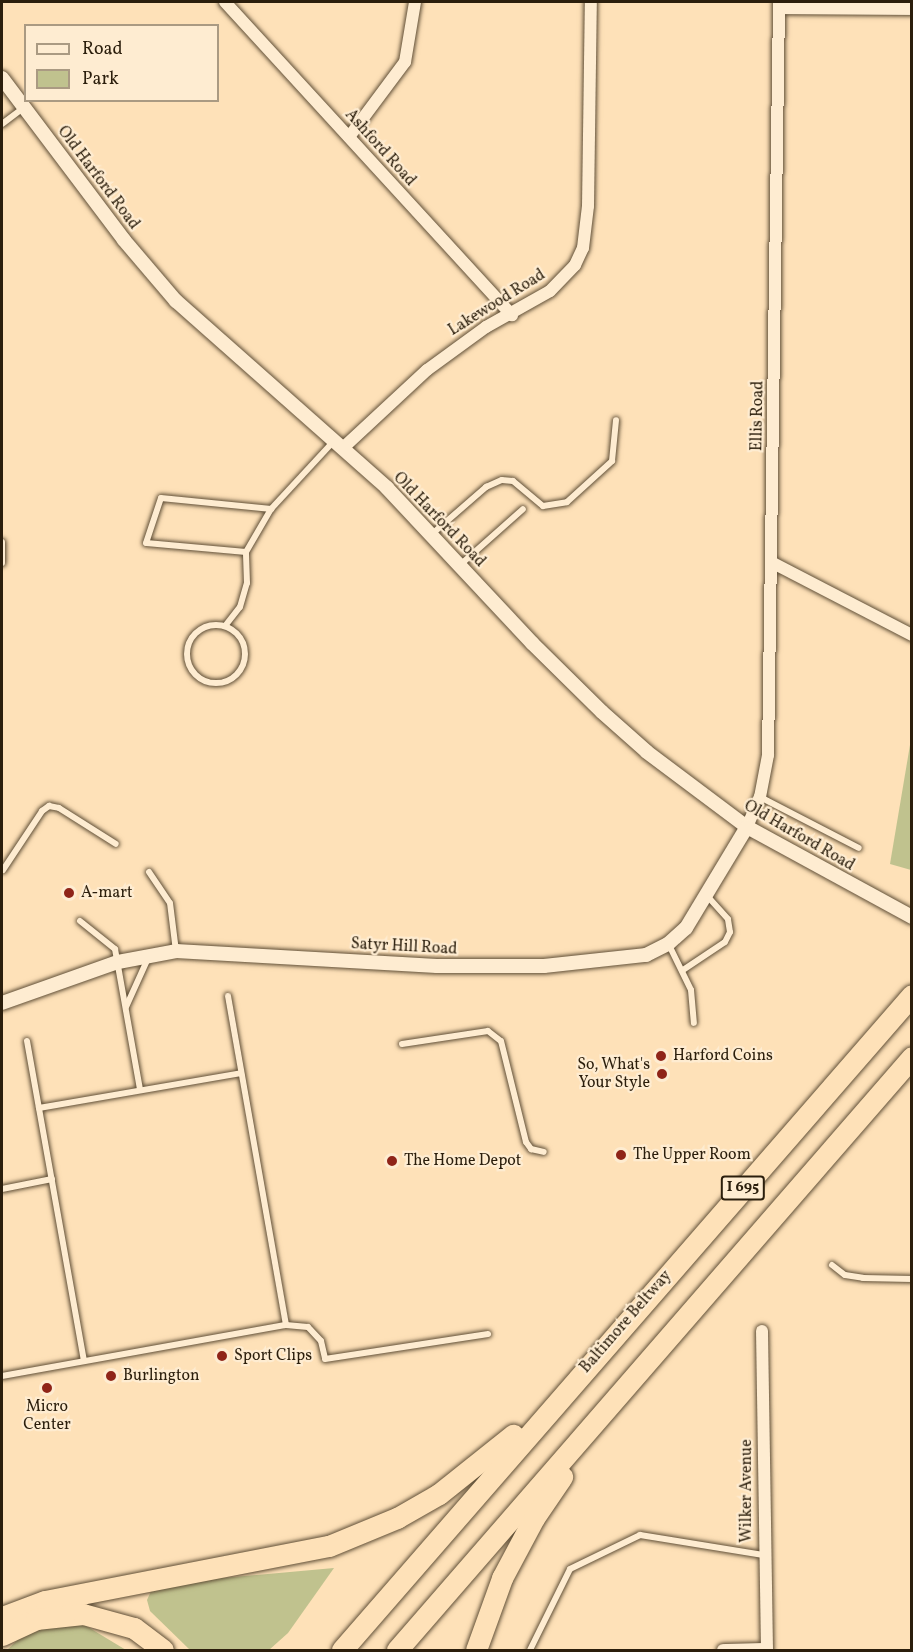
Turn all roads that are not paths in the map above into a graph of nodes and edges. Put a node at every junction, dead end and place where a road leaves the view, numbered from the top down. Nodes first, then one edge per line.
1 (225, 2) edge
2 (415, 2) edge
3 (591, 2) edge
4 (779, 5) edge
5 (912, 9) edge
6 (2, 78) edge
7 (24, 108) junction
8 (2, 124) edge
9 (349, 136) junction
10 (512, 315) junction
11 (616, 420) dead end
12 (339, 443) junction
13 (272, 509) junction
14 (523, 509) dead end
15 (432, 534) junction
16 (2, 542) edge
17 (246, 552) junction
18 (2, 562) edge
19 (773, 563) junction
20 (460, 565) junction
21 (225, 626) junction
22 (912, 635) edge
23 (760, 797) junction
24 (747, 827) junction
25 (116, 844) dead end
26 (859, 848) dead end
27 (3, 870) dead end
28 (149, 872) dead end
29 (707, 896) junction
30 (912, 917) edge
31 (80, 921) dead end
32 (668, 944) junction
33 (176, 951) junction
34 (150, 955) junction
35 (118, 962) junction
36 (683, 970) junction
37 (912, 995) edge
38 (228, 996) dead end
39 (2, 1003) edge
40 (126, 1008) junction
41 (694, 1023) dead end
42 (27, 1041) dead end
43 (402, 1044) dead end
44 (912, 1057) edge
45 (241, 1073) junction
46 (140, 1090) junction
47 (39, 1108) junction
48 (544, 1152) dead end
49 (52, 1179) junction
50 (2, 1189) edge
51 (832, 1265) dead end
52 (912, 1279) edge
53 (286, 1324) junction
54 (762, 1331) dead end
55 (488, 1334) dead end
56 (84, 1362) junction
57 (2, 1376) edge
58 (574, 1381) junction
59 (618, 1395) junction
60 (763, 1555) junction
61 (2, 1617) edge
62 (2, 1635) edge
63 (163, 1650) edge
64 (342, 1650) edge
65 (396, 1650) edge
66 (476, 1650) edge
67 (530, 1650) edge
68 (723, 1650) edge
69 (767, 1650) edge

1 - 9 street, Ashford Road
2 - 9 street
3 - 10 street, Lakewood Road
4 - 5 street
4 - 19 street, Ellis Road
6 - 7 street, Old Harford Road
7 - 8 lane
7 - 12 street, Old Harford Road
9 - 10 street, Ashford Road
10 - 12 street, Lakewood Road
11 - 15 lane
12 - 13 lane
12 - 15 street, Old Harford Road
13 - 17 lane
13 - 17 lane
14 - 20 lane
15 - 20 street, Old Harford Road
16 - 18 lane
17 - 21 lane
19 - 22 street
19 - 23 street, Ellis Road
20 - 24 street, Old Harford Road
21 - 21 lane
23 - 24 street, Ellis Road
23 - 26 lane
24 - 29 street, Satyr Hill Road
24 - 30 street, Old Harford Road
25 - 27 lane
28 - 33 lane
29 - 32 street, Satyr Hill Road
29 - 36 lane
31 - 35 lane
32 - 33 street, Satyr Hill Road
32 - 36 lane
33 - 34 street, Satyr Hill Road
34 - 35 street, Satyr Hill Road
34 - 40 lane
35 - 39 street, Satyr Hill Road
35 - 40 lane
36 - 41 lane
37 - 58 highway, Baltimore Beltway / I 695
38 - 45 lane
40 - 46 lane
42 - 47 lane
43 - 48 lane
44 - 59 highway, I 695
45 - 46 lane
45 - 53 lane
46 - 47 lane
47 - 49 lane
49 - 50 lane
49 - 56 lane
51 - 52 lane
53 - 55 lane
53 - 56 lane
54 - 60 street, Wilker Avenue
56 - 57 lane
58 - 61 highway
58 - 64 highway, Baltimore Beltway / I 695
59 - 65 highway, I 695
59 - 66 highway
60 - 67 lane
60 - 69 street, Wilker Avenue
62 - 63 highway
68 - 69 street

